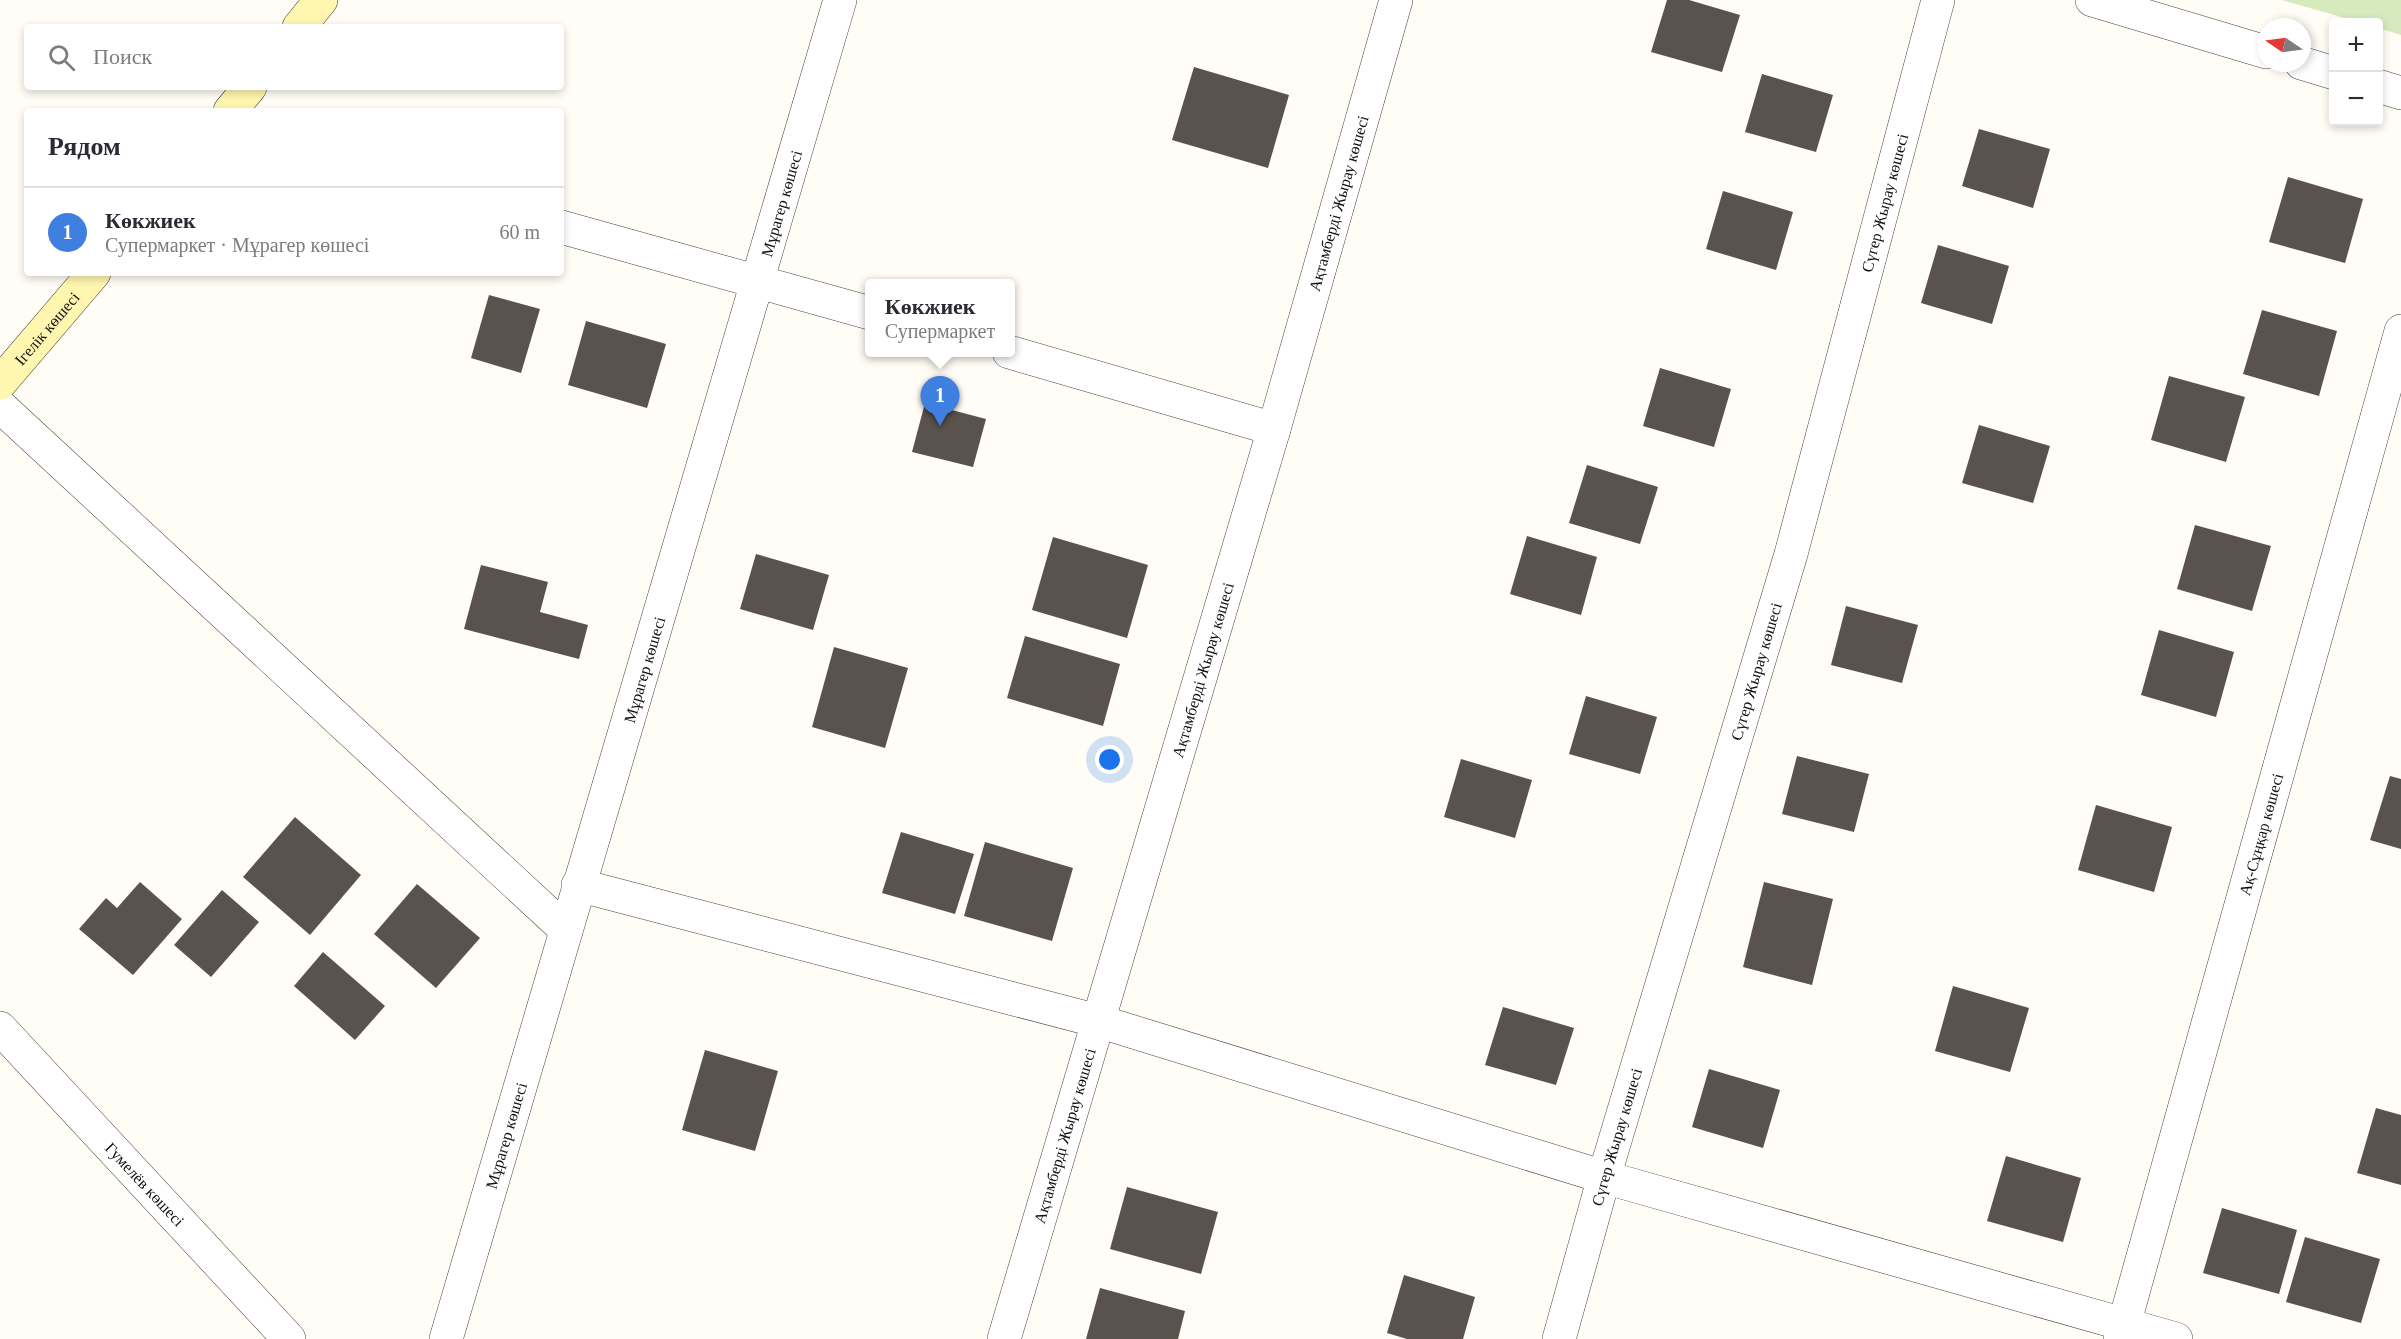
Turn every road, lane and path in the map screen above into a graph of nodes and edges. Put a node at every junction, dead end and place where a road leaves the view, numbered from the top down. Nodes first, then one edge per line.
1 (321, 0) edge
2 (840, 0) edge
3 (1396, 0) edge
4 (1938, 0) edge
5 (2092, 0) edge
6 (301, 24) edge
7 (2257, 49) edge
8 (2311, 66) edge
9 (2331, 72) edge
10 (2383, 87) edge
11 (248, 90) edge
12 (2401, 93) edge
13 (232, 108) edge
14 (564, 228) edge
15 (91, 276) edge
16 (760, 281) junction
17 (865, 312) edge
18 (2401, 331) edge
19 (1015, 354) edge
20 (0, 383) edge
21 (0, 406) edge
22 (1274, 429) junction
23 (578, 885) junction
24 (566, 930) junction
25 (1098, 1021) junction
26 (0, 1028) edge
27 (1604, 1177) junction
28 (2122, 1331) edge
29 (290, 1339) edge
30 (446, 1339) edge
31 (1004, 1339) edge
32 (1559, 1339) edge
33 (2176, 1339) edge

1 - 6 main road
2 - 16 street, Мұрагер көшесі
3 - 22 street, Ақтамберді Жырау көшесі
4 - 27 street, Сүгер Жырау көшесі
5 - 7 street
8 - 9 street
10 - 12 street
11 - 13 main road
14 - 16 street
15 - 20 main road, Ігелік көшесі
16 - 17 street
16 - 23 street, Мұрагер көшесі
18 - 28 street, Ақ-Сұңқар көшесі
19 - 22 street
21 - 24 street
22 - 25 street, Ақтамберді Жырау көшесі
23 - 24 street, Мұрагер көшесі
23 - 25 street
24 - 30 street, Мұрагер көшесі
25 - 27 street
25 - 31 street, Ақтамберді Жырау көшесі
26 - 29 street, Гумелёв көшесі
27 - 28 street
27 - 32 street, Сүгер Жырау көшесі
28 - 33 street

